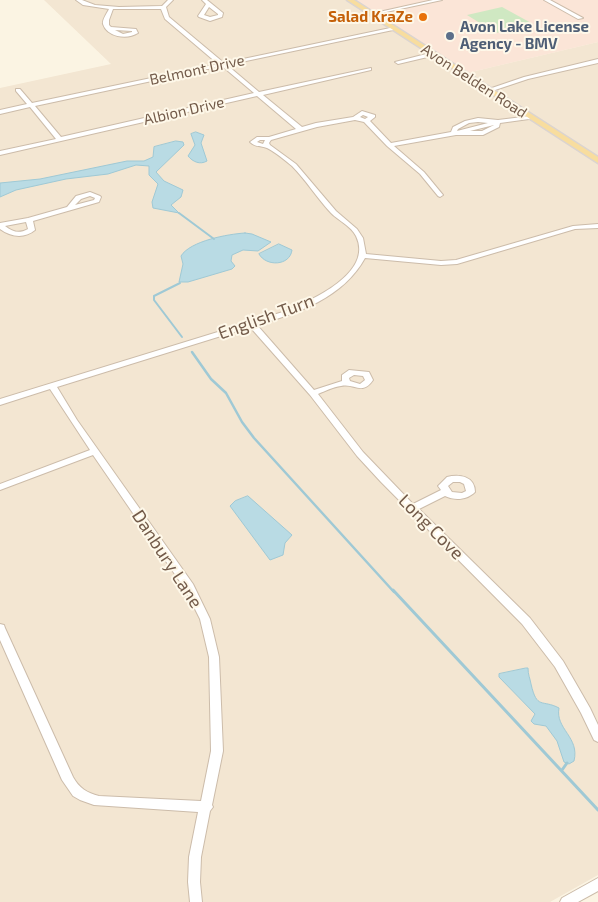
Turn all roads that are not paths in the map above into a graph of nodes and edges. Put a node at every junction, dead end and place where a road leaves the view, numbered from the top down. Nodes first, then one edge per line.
1 (78, 0) edge
2 (171, 0) edge
3 (204, 0) edge
4 (350, 0) edge
5 (440, 0) edge
6 (546, 0) edge
7 (209, 4) dead end
8 (112, 7) junction
9 (163, 7) junction
10 (372, 14) junction
11 (580, 18) dead end
12 (108, 28) dead end
13 (393, 28) junction
14 (192, 38) joint
15 (434, 54) junction
16 (598, 61) edge
17 (398, 62) dead end
18 (223, 64) junction
19 (369, 69) dead end
20 (18, 90) dead end
21 (489, 90) junction
22 (259, 94) junction
23 (31, 106) junction
24 (0, 112) edge
25 (526, 115) junction
26 (361, 120) joint
27 (300, 129) junction
28 (60, 140) junction
29 (389, 145) junction
30 (0, 153) edge
31 (598, 161) edge
32 (440, 195) dead end
33 (70, 208) dead end
34 (29, 220) junction
35 (0, 225) edge
36 (598, 226) edge
37 (363, 256) junction
38 (252, 324) junction
39 (346, 383) dead end
40 (52, 386) junction
41 (312, 394) junction
42 (0, 402) edge
43 (96, 451) junction
44 (0, 487) edge
45 (446, 492) dead end
46 (412, 508) junction
47 (0, 628) edge
48 (598, 737) edge
49 (207, 807) junction
50 (598, 884) edge
51 (196, 902) edge
52 (566, 902) edge

1 - 8 street
2 - 9 street
3 - 7 street
4 - 10 main road, Avon Belden Road
5 - 10 street
6 - 11 street
8 - 9 street
8 - 12 street
9 - 14 street
10 - 13 main road, Avon Belden Road
13 - 15 main road, Avon Belden Road
13 - 18 street, Belmont Drive
14 - 18 street
15 - 17 street
15 - 21 main road, Avon Belden Road
16 - 21 street
18 - 22 street
18 - 23 street, Belmont Drive
19 - 22 street, Albion Drive
20 - 23 street
21 - 25 main road, Avon Belden Road
22 - 27 street
22 - 28 street, Albion Drive
23 - 24 street, Belmont Drive
23 - 28 street
25 - 29 street
25 - 31 main road, Avon Belden Road
26 - 27 street
26 - 29 street
27 - 37 street
28 - 30 street, Albion Drive
29 - 32 street
33 - 34 street
34 - 35 street
34 - 35 street
36 - 37 street
37 - 38 street, English Turn
38 - 40 street, English Turn
38 - 41 street, Long Cove
39 - 41 street
40 - 42 street, English Turn
40 - 43 street, Danbury Lane
41 - 46 street, Long Cove
43 - 44 street
43 - 49 street, Danbury Lane
45 - 46 street
46 - 48 street, Long Cove
47 - 49 street
49 - 51 street, Danbury Lane
50 - 52 street

